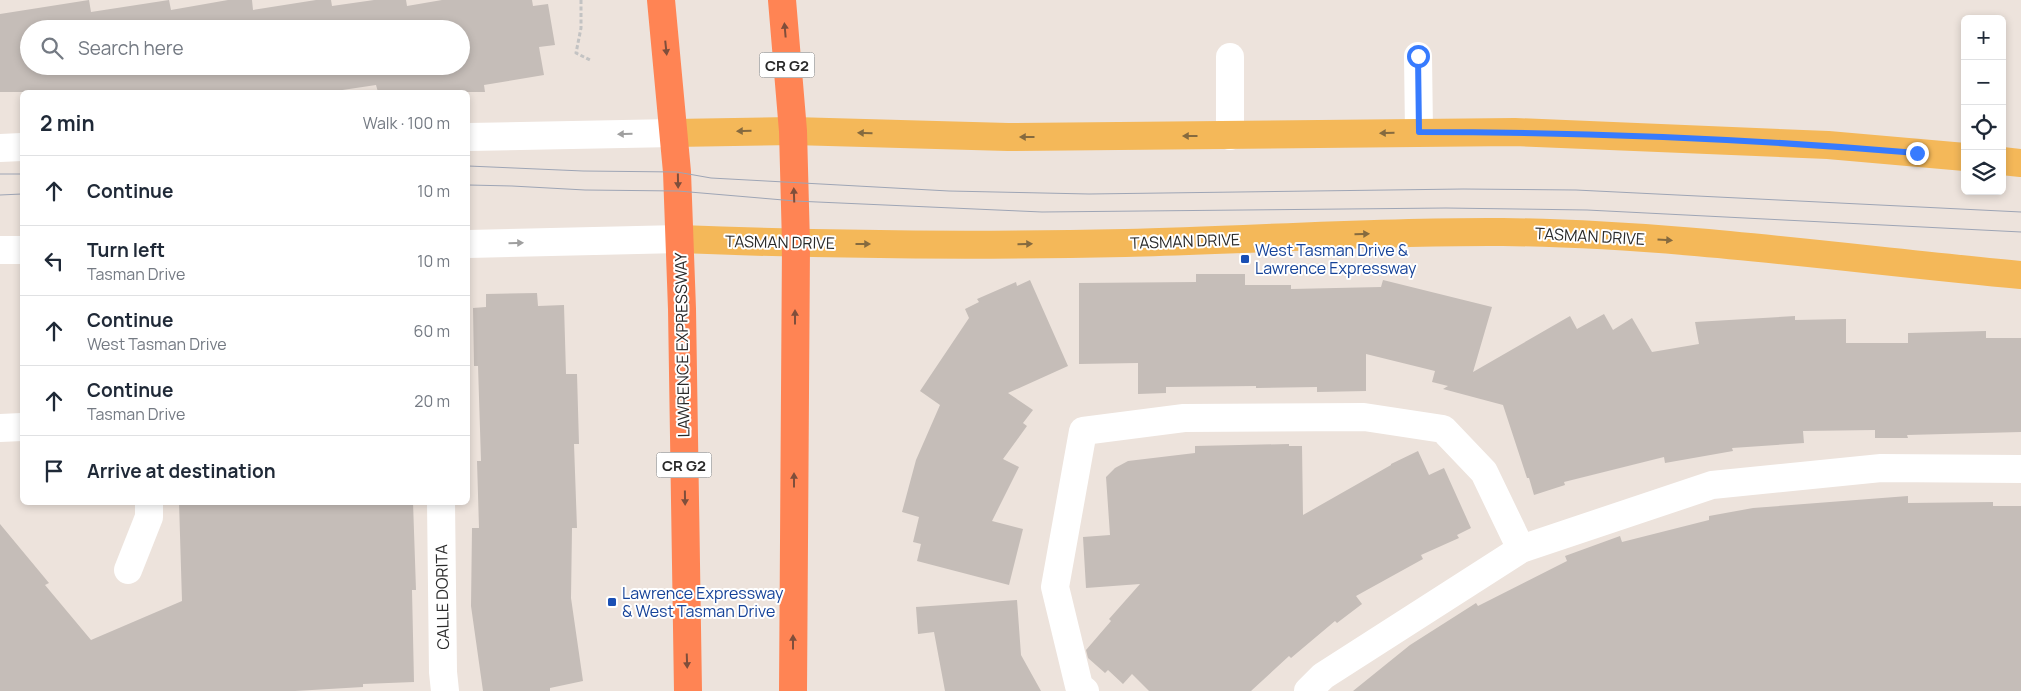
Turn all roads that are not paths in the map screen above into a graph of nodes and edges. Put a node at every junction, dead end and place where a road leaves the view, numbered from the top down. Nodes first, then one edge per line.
1 (660, 0) edge
2 (782, 0) edge
3 (1418, 56) dead end
4 (1230, 57) dead end
5 (793, 130) junction
6 (1419, 132) junction
7 (674, 133) junction
8 (1230, 136) junction
9 (470, 138) edge
10 (0, 148) edge
11 (20, 148) edge
12 (1961, 157) edge
13 (2006, 161) edge
14 (2021, 163) edge
15 (680, 239) junction
16 (470, 244) edge
17 (796, 244) junction
18 (0, 250) edge
19 (20, 250) edge
20 (2021, 275) edge
21 (20, 427) edge
22 (0, 428) edge
23 (2021, 469) edge
24 (149, 505) edge
25 (441, 505) edge
26 (1521, 549) junction
27 (128, 570) dead end
28 (445, 691) edge
29 (688, 691) edge
30 (793, 691) edge
31 (1085, 691) edge
32 (1308, 691) edge

1 -> 7 highway, LAWRENCE EXPRESSWAY / CR G2
5 -> 2 highway, CR G2
3 - 6 street
4 - 8 street
5 -> 7 main road
8 -> 5 main road
17 -> 5 highway, CR G2
6 -> 8 main road
6 - 12 main road
7 -> 9 street
7 -> 15 highway, LAWRENCE EXPRESSWAY / CR G2
10 - 11 street
13 - 14 main road
16 -> 15 street, TASMAN DRIVE
15 - 17 main road, TASMAN DRIVE
15 -> 29 highway, LAWRENCE EXPRESSWAY / CR G2
17 -> 20 main road, TASMAN DRIVE
30 -> 17 highway, CR G2
18 - 19 street
21 - 22 street
23 - 26 street
24 - 27 street
25 - 28 street, CALLE DORITA
26 - 31 street
26 - 32 street

